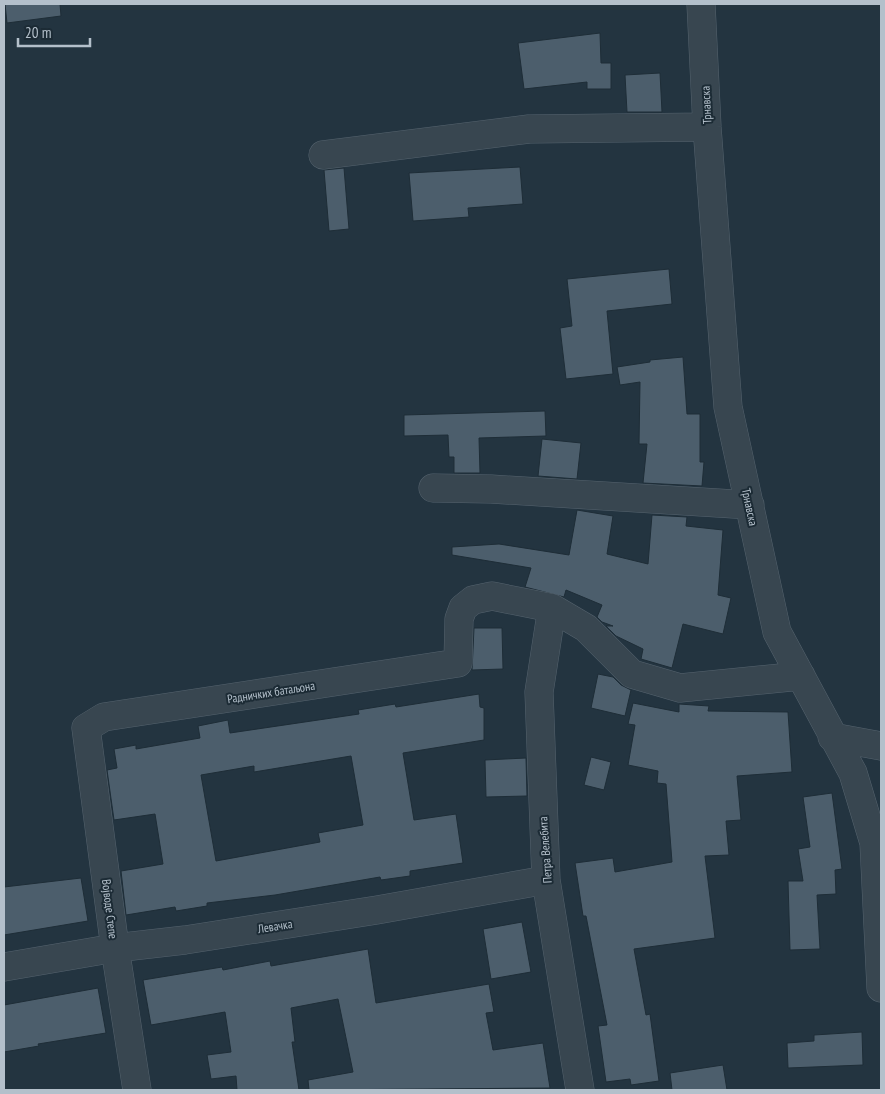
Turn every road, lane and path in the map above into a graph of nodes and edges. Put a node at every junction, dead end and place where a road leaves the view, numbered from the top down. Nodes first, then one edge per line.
1 (701, 4) edge
2 (707, 127) junction
3 (323, 155) dead end
4 (433, 488) dead end
5 (750, 506) junction
6 (552, 608) junction
7 (801, 676) junction
8 (86, 728) joint
9 (832, 737) junction
10 (881, 746) edge
11 (878, 861) edge
12 (546, 880) junction
13 (115, 948) junction
14 (4, 967) edge
15 (881, 988) edge
16 (137, 1090) edge
17 (580, 1090) edge

1 - 2 street, Трнавска
2 - 3 street
2 - 5 street, Трнавска
4 - 5 street
5 - 7 street, Трнавска
6 - 7 street
6 - 8 street, Радничких батаљона
6 - 12 street, Петра Велебита
7 - 9 street, Трнавска
8 - 13 street, Војводе Степе
9 - 10 street
9 - 11 street, Трнавска
11 - 15 street, Трнавска
12 - 13 street, Левачка
12 - 17 street, Петра Велебита
13 - 14 street, Левачка
13 - 16 street, Војводе Степе

